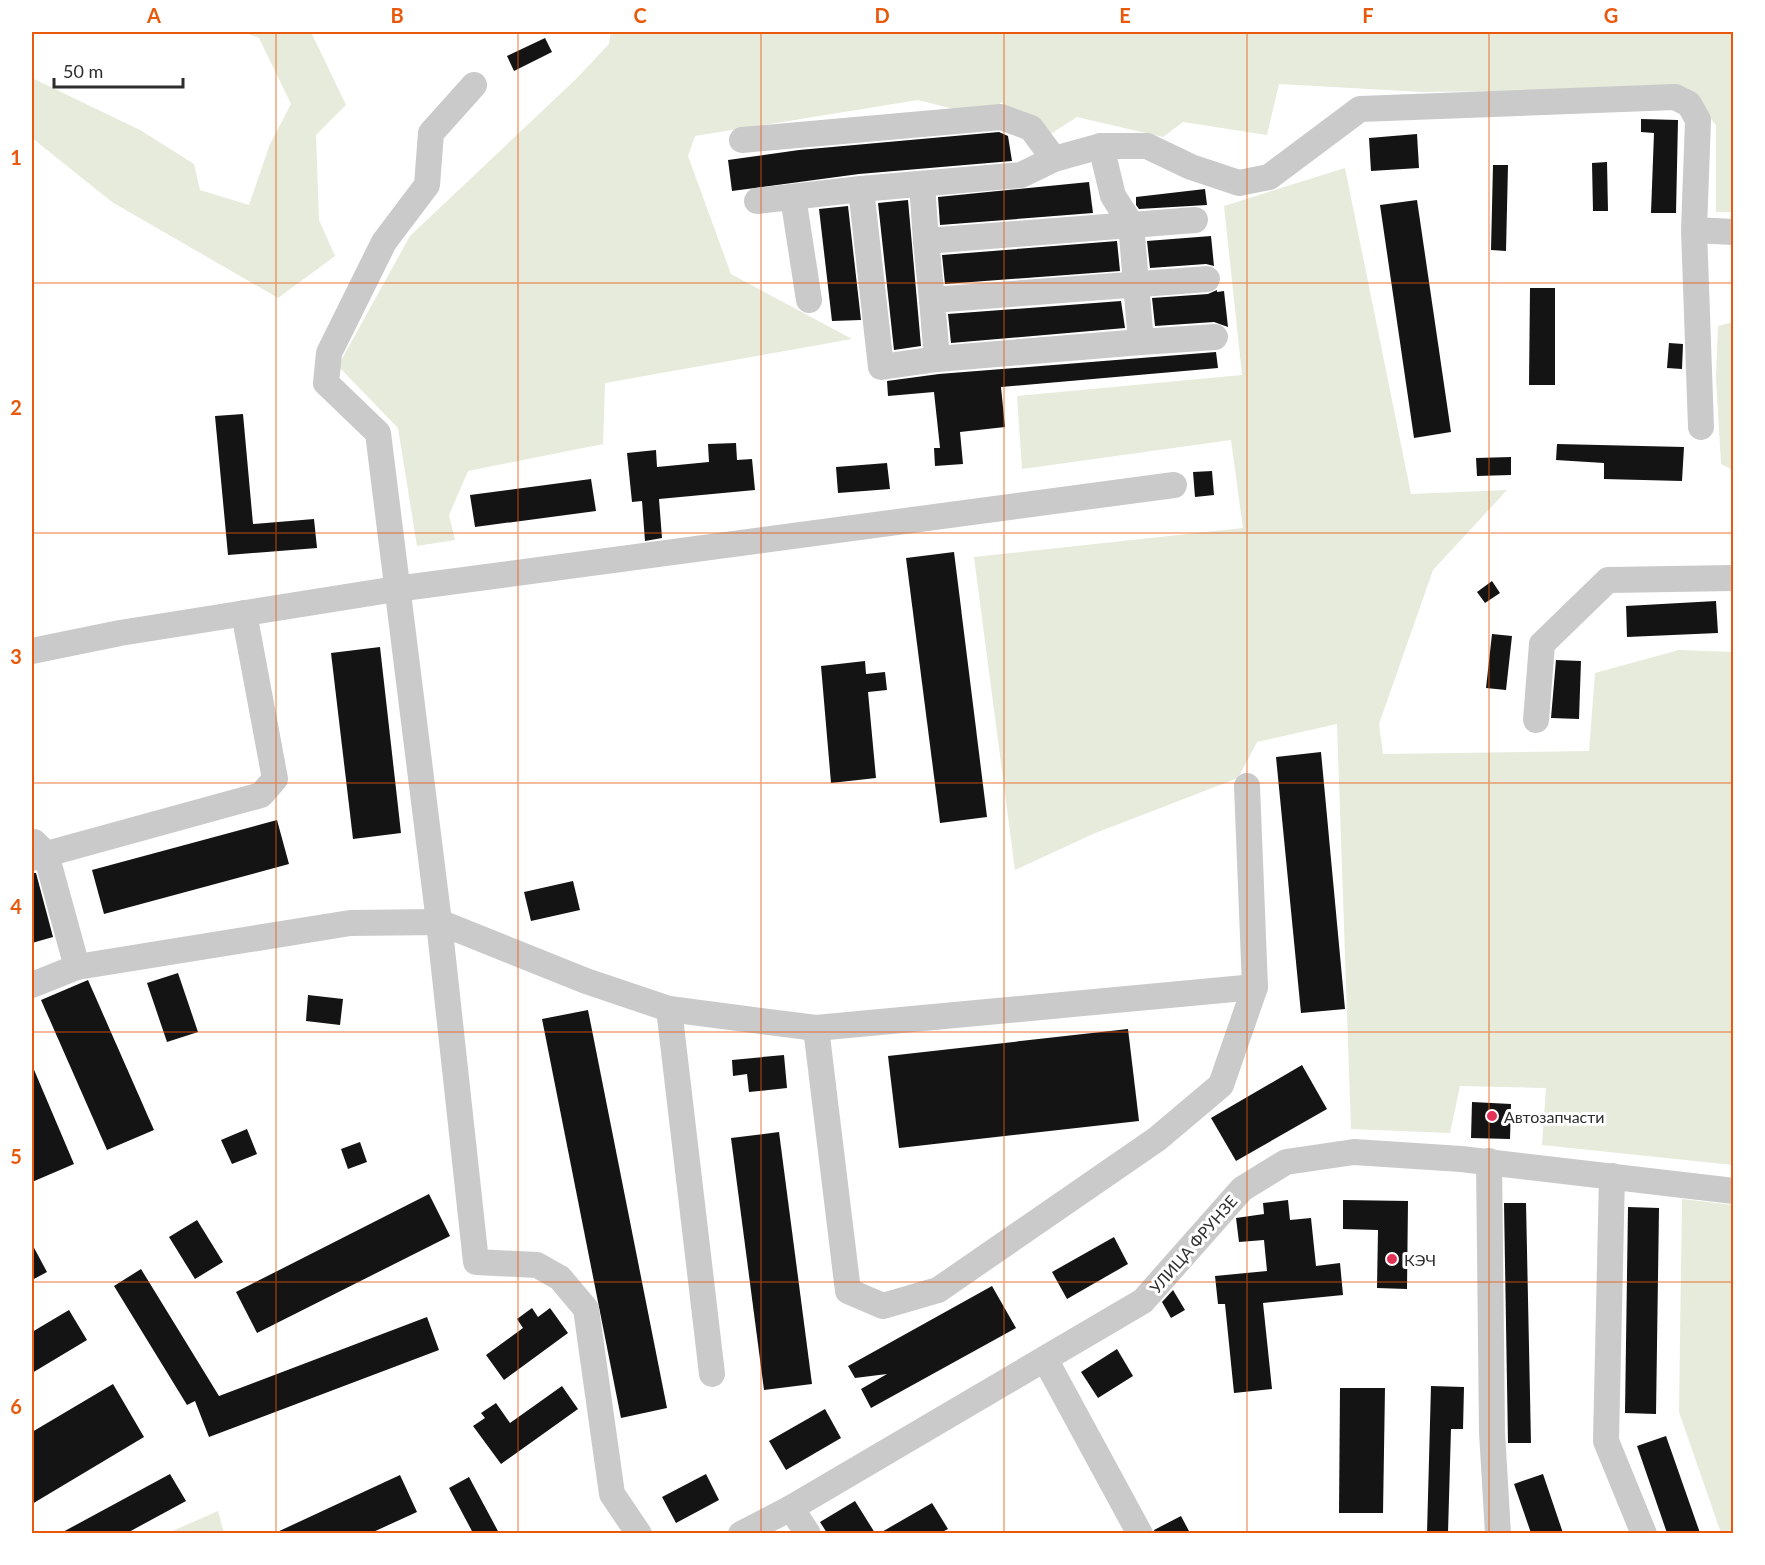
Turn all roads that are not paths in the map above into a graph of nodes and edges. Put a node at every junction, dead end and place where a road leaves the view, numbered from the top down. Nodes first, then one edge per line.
1 (474, 85) dead end
2 (742, 140) dead end
3 (1101, 146) junction
4 (1054, 159) junction
5 (922, 184) junction
6 (861, 189) junction
7 (793, 197) junction
8 (758, 201) dead end
9 (1195, 220) dead end
10 (1131, 224) junction
11 (1694, 230) junction
12 (1734, 232) edge
13 (926, 241) junction
14 (1208, 279) dead end
15 (1135, 283) junction
16 (809, 300) dead end
17 (932, 300) junction
18 (1215, 337) dead end
19 (1141, 342) junction
20 (937, 358) junction
21 (1701, 427) dead end
22 (1174, 485) dead end
23 (1734, 578) edge
24 (396, 589) junction
25 (244, 613) junction
26 (32, 651) edge
27 (1536, 720) dead end
28 (1248, 786) dead end
29 (36, 851) edge
30 (439, 922) junction
31 (77, 967) junction
32 (32, 985) edge
33 (1255, 987) junction
34 (669, 1009) junction
35 (816, 1028) junction
36 (1489, 1161) junction
37 (1612, 1176) junction
38 (1734, 1191) edge
39 (1045, 1359) junction
40 (711, 1374) dead end
41 (790, 1508) junction
42 (639, 1533) edge
43 (741, 1533) edge
44 (808, 1533) edge
45 (1140, 1533) edge
46 (1498, 1533) edge
47 (1644, 1533) edge

1 - 24 street
2 - 4 street
3 - 4 street
3 - 10 street
3 - 11 street
4 - 5 street
5 - 6 street
5 - 13 street
6 - 7 street
6 - 20 street
7 - 8 street
7 - 16 street
9 - 10 street
10 - 13 street
10 - 15 street
11 - 12 street
11 - 21 street
13 - 17 street
14 - 15 street
15 - 17 street
15 - 19 street
17 - 20 street
18 - 19 street
19 - 20 street
22 - 24 street
23 - 27 street
24 - 25 street
24 - 30 street
25 - 26 street
25 - 29 street
28 - 33 street
29 - 31 street
30 - 31 street
30 - 34 street
30 - 42 street
31 - 32 street
33 - 35 street
33 - 35 street
34 - 35 street
34 - 40 street
36 - 37 street, УЛИЦА ФРУНЗЕ
36 - 39 street, УЛИЦА ФРУНЗЕ
36 - 46 street
37 - 38 street, УЛИЦА ФРУНЗЕ
37 - 47 street
39 - 41 street, УЛИЦА ФРУНЗЕ
39 - 45 street
41 - 43 street, УЛИЦА ФРУНЗЕ
41 - 44 street

